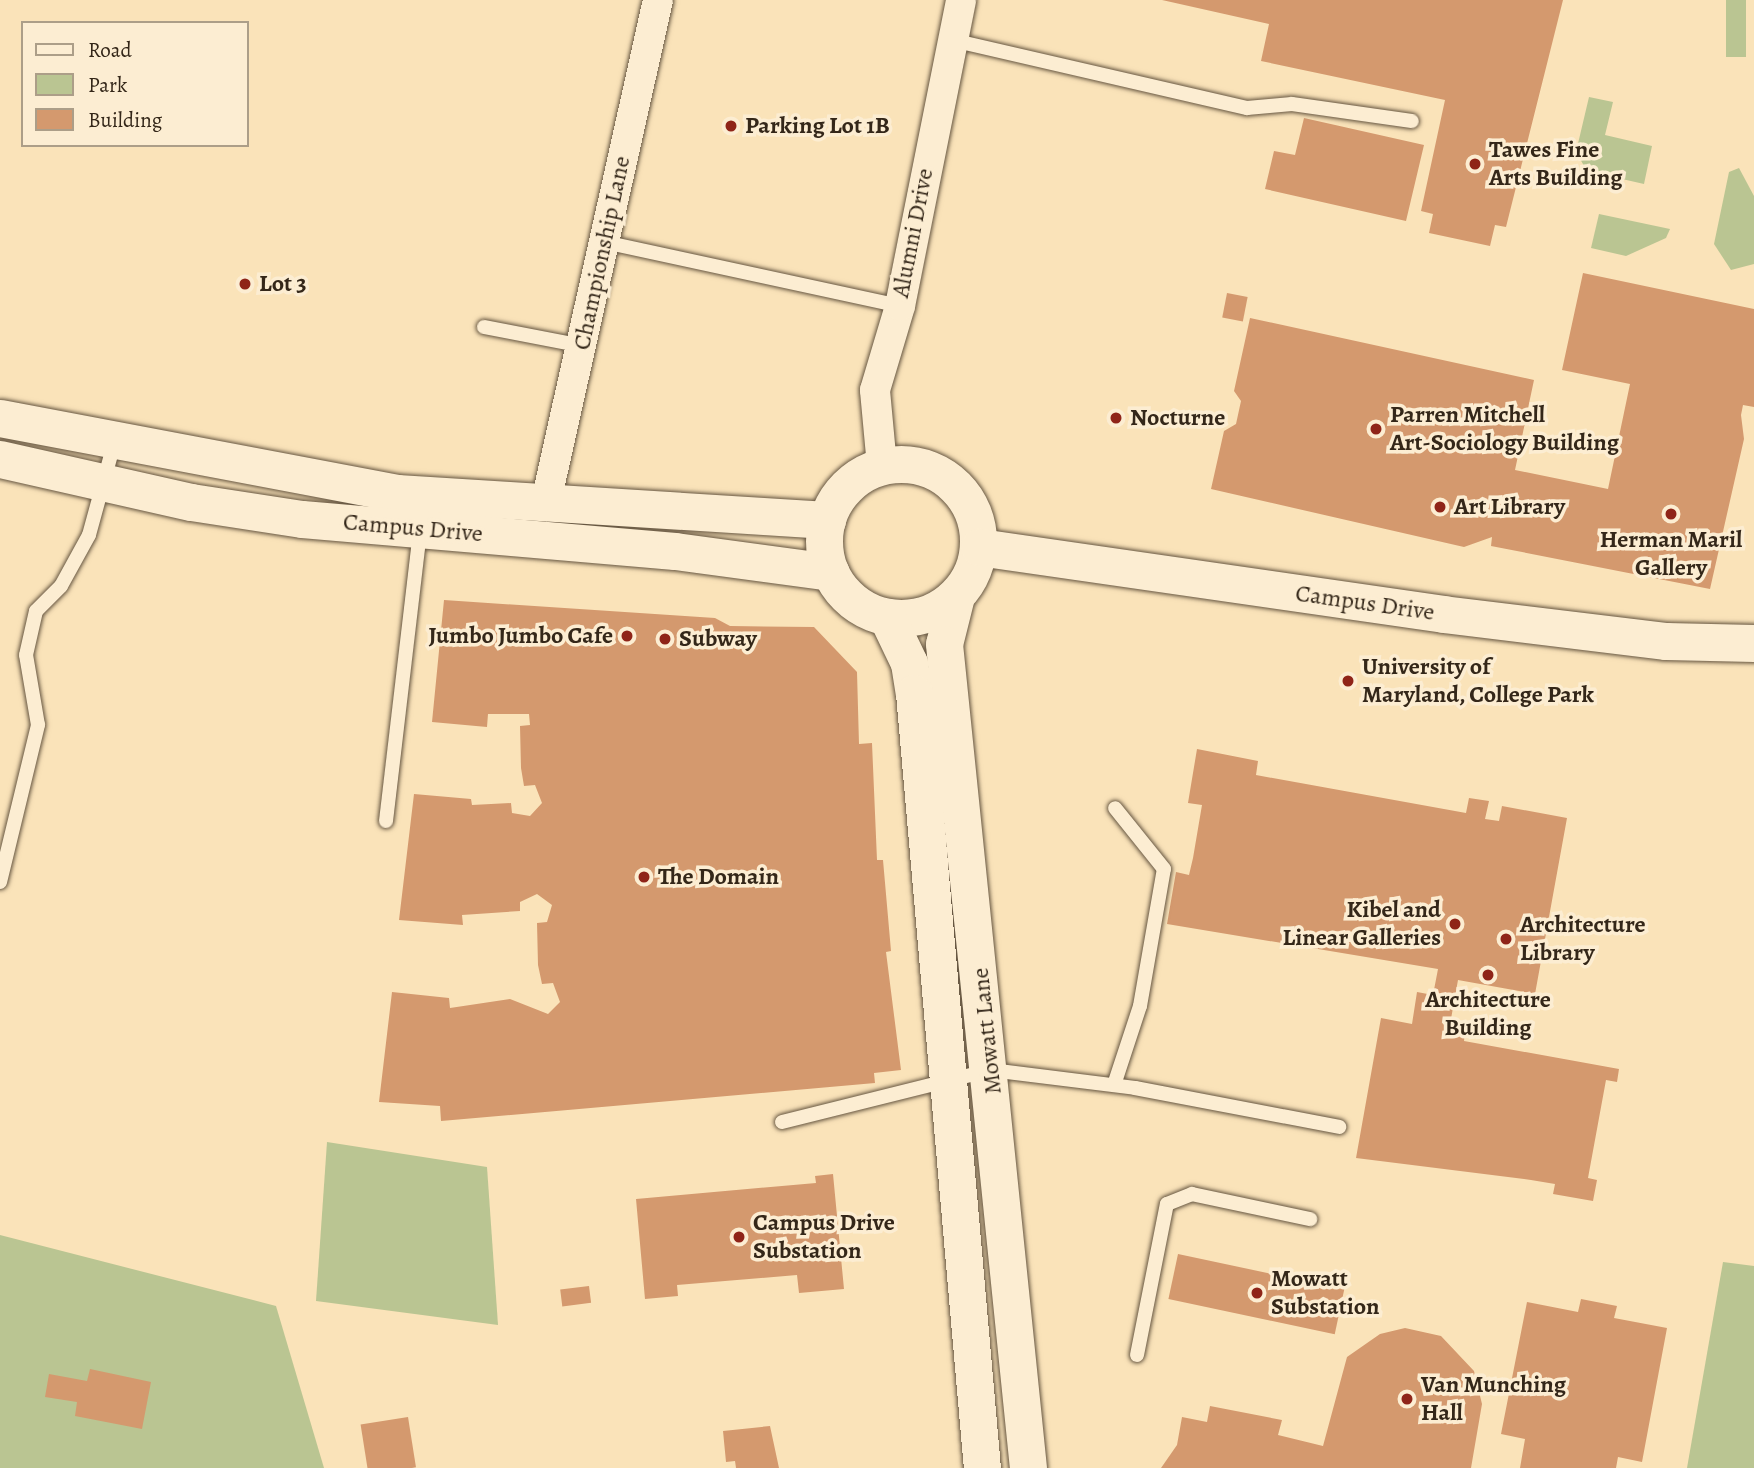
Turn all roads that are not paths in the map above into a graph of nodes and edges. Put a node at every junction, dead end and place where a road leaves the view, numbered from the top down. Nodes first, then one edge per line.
1 (658, 0) edge
2 (961, 0) edge
3 (952, 40) junction
4 (1412, 121) dead end
5 (604, 242) junction
6 (900, 306) junction
7 (484, 327) dead end
8 (583, 346) junction
9 (0, 418) edge
10 (115, 440) junction
11 (0, 459) edge
12 (882, 466) junction
13 (105, 483) junction
14 (544, 506) junction
15 (827, 520) junction
16 (420, 529) junction
17 (979, 547) junction
18 (831, 572) junction
19 (956, 596) junction
20 (887, 617) junction
21 (1754, 643) edge
22 (1115, 808) dead end
23 (386, 821) dead end
24 (0, 882) edge
25 (991, 1070) junction
26 (953, 1081) junction
27 (1114, 1085) junction
28 (782, 1122) dead end
29 (1339, 1127) dead end
30 (1310, 1219) dead end
31 (1137, 1355) dead end
32 (982, 1468) edge
33 (1028, 1468) edge

1 - 5 street, Championship Lane
2 - 3 street, Alumni Drive
3 - 4 lane
3 - 6 street, Alumni Drive
5 - 6 lane
5 - 8 street, Championship Lane
6 - 12 street, Alumni Drive
7 - 8 lane
8 - 14 street, Championship Lane
9 - 10 street, Campus Drive
10 - 13 lane
10 - 14 street, Campus Drive
11 - 13 street, Campus Drive
12 - 15 street
12 - 17 street
13 - 16 street, Campus Drive
13 - 24 lane
14 - 15 street, Campus Drive
15 - 18 street
16 - 18 street, Campus Drive
16 - 23 lane
17 - 19 street
17 - 21 street, Campus Drive
18 - 20 street
19 - 20 street
19 - 25 street, Mowatt Lane
20 - 26 street, Mowatt Lane
22 - 27 lane
25 - 26 lane
25 - 27 lane
25 - 33 street, Mowatt Lane
26 - 28 lane
26 - 32 street, Mowatt Lane
27 - 29 lane
30 - 31 lane

